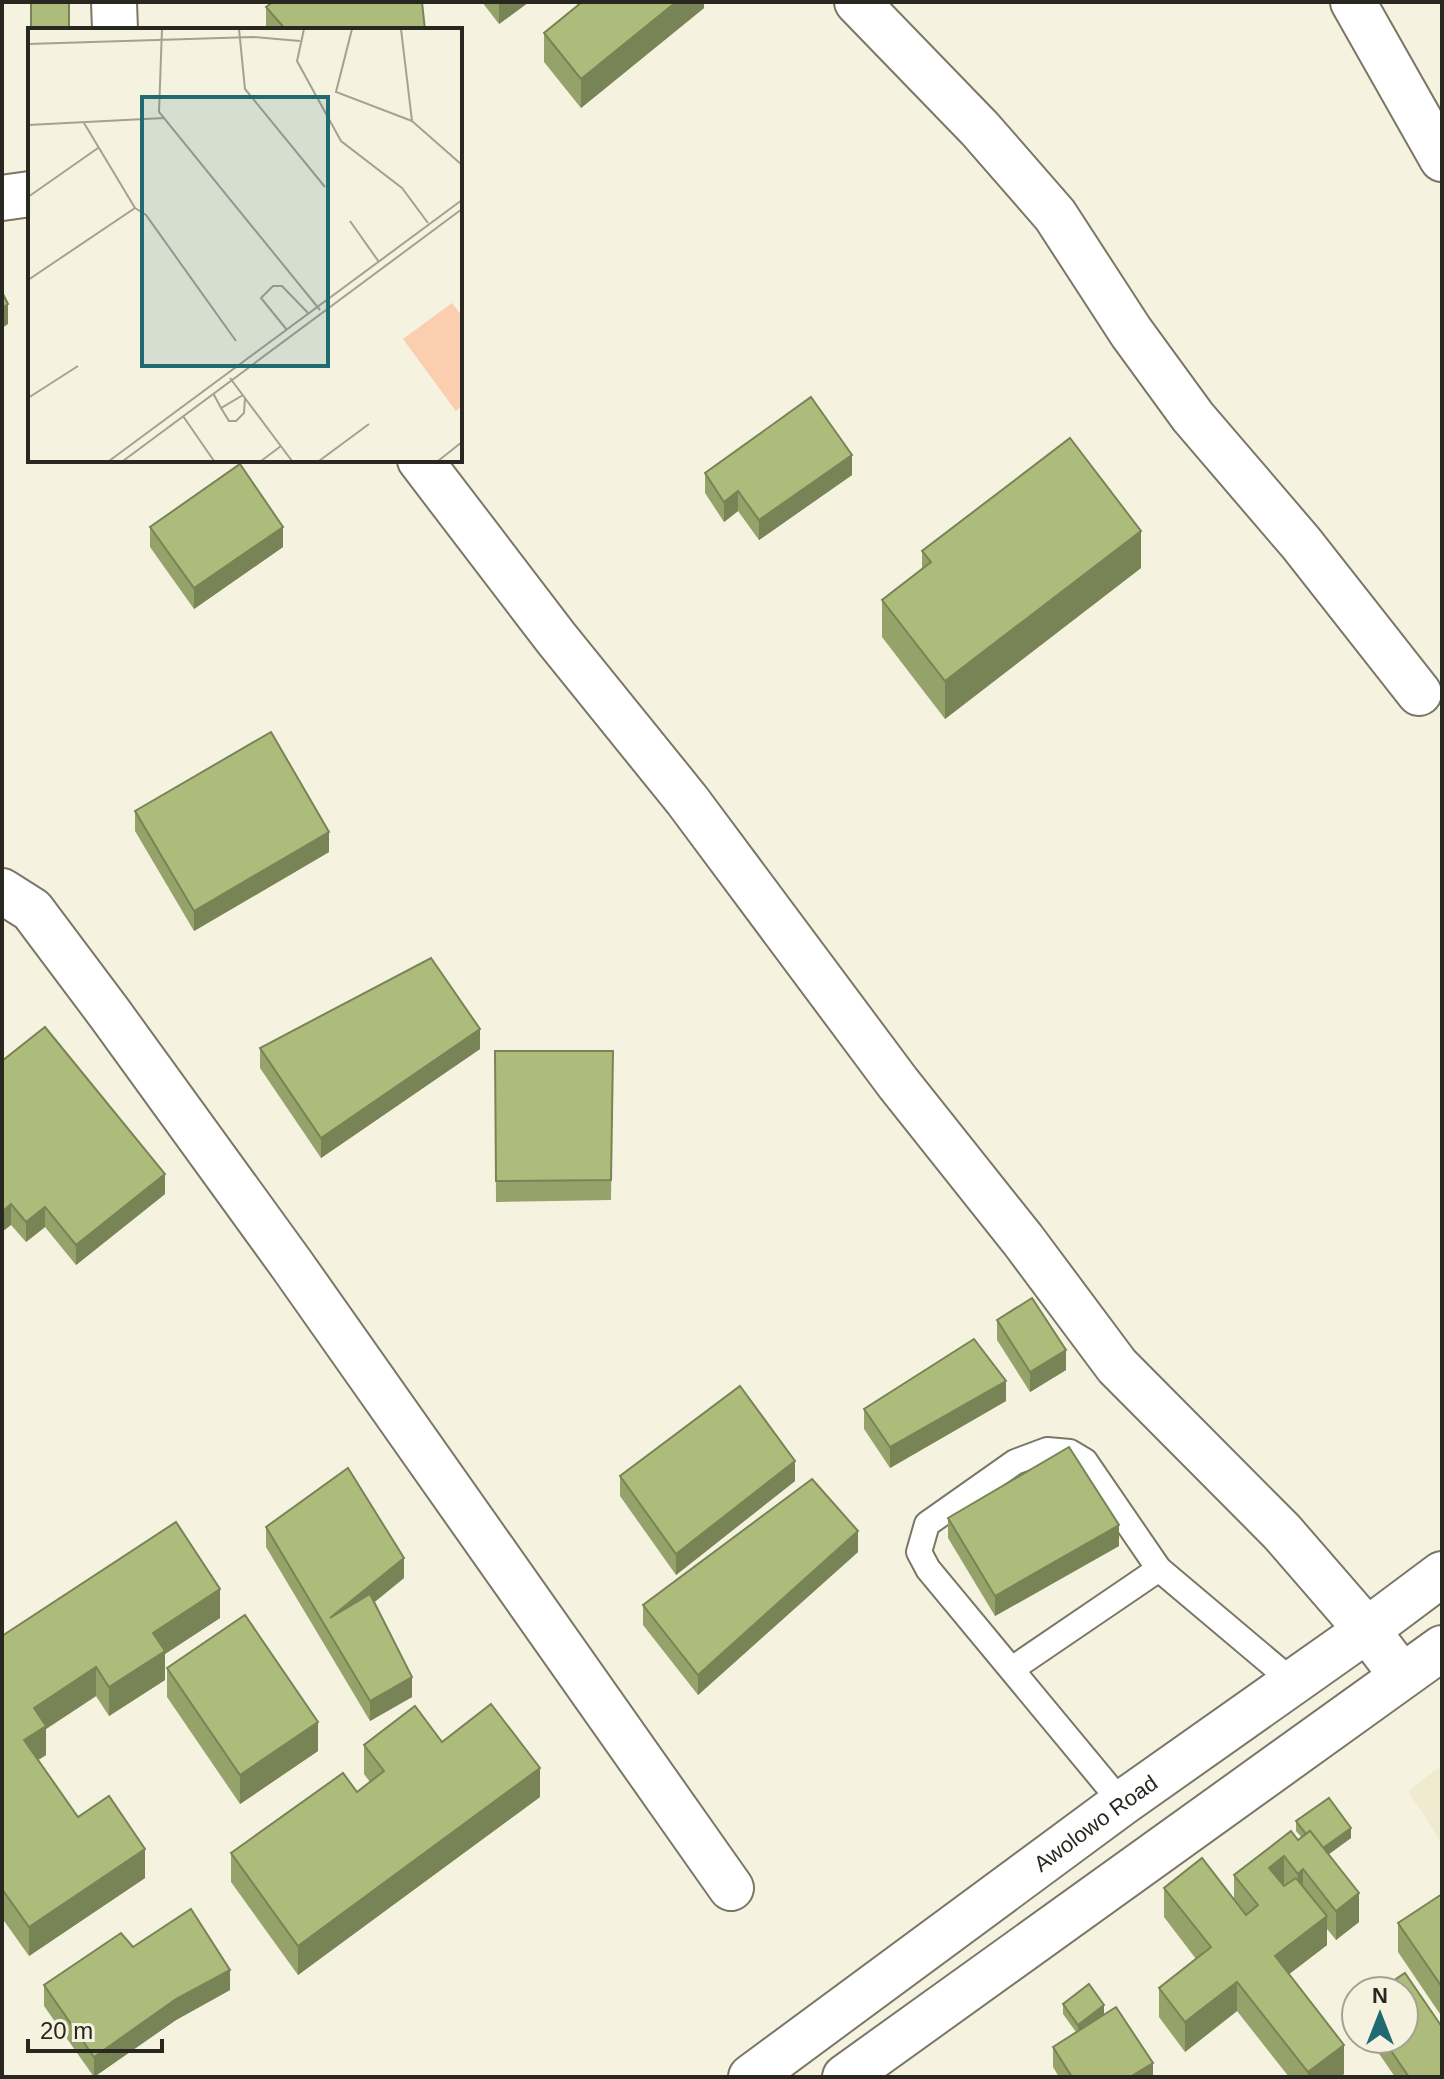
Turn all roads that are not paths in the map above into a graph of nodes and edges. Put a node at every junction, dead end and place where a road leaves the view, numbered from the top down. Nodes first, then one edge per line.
1 (114, 2) edge
2 (857, 2) edge
3 (1353, 2) edge
4 (115, 28) edge
5 (1442, 159) edge
6 (28, 194) edge
7 (2, 198) edge
8 (422, 462) edge
9 (1419, 693) dead end
10 (2, 891) edge
11 (1159, 1569) junction
12 (1442, 1574) edge
13 (1367, 1630) junction
14 (1442, 1648) edge
15 (1012, 1669) junction
16 (1402, 1676) junction
17 (1293, 1682) junction
18 (1122, 1803) junction
19 (731, 1888) dead end
20 (751, 2077) edge
21 (845, 2077) edge

1 - 4 street
2 - 9 street
3 - 5 street
6 - 7 street
8 - 13 street
10 - 19 street
11 - 15 lane
11 - 15 lane
11 - 17 lane
12 - 13 street, Awolowo Road
13 - 16 street
13 - 17 street, Awolowo Road
14 - 16 street
15 - 18 lane
16 - 21 street
17 - 18 street, Awolowo Road
18 - 20 street, Awolowo Road

